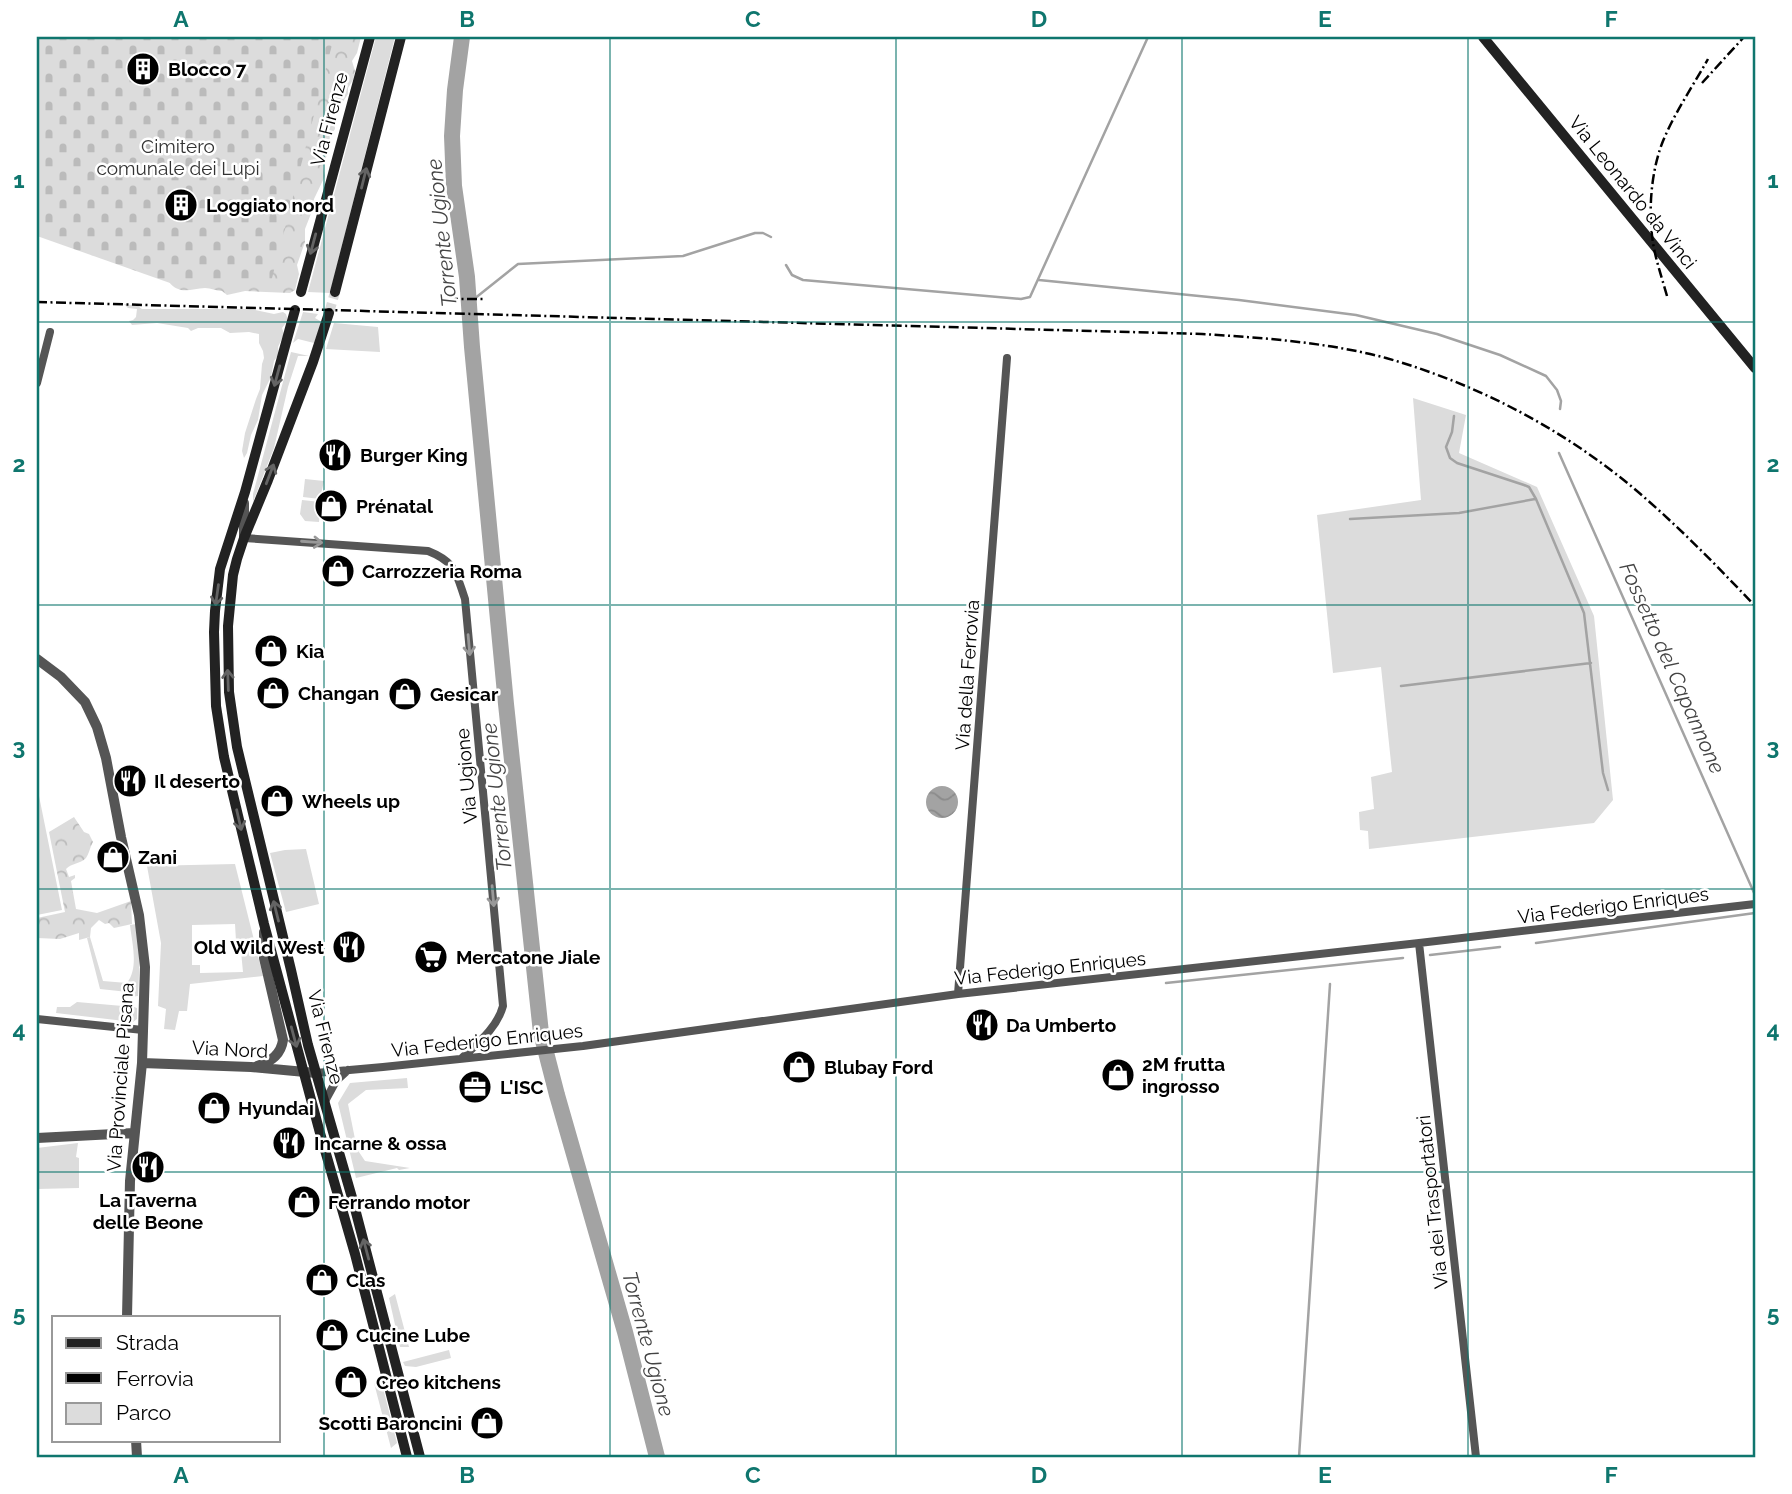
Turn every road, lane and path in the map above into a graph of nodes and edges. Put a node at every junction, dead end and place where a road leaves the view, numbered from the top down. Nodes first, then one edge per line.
1 (370, 37) edge
2 (401, 37) edge
3 (1483, 37) edge
4 (301, 292) dead end
5 (335, 292) tunnel mouth
6 (295, 310) dead end
7 (329, 313) tunnel mouth
8 (50, 332) dead end
9 (1007, 358) dead end
10 (1755, 369) edge
11 (37, 383) edge
12 (245, 492) junction
13 (244, 538) junction
14 (37, 659) edge
15 (1755, 904) edge
16 (264, 924) junction
17 (1419, 943) junction
18 (958, 994) junction
19 (37, 1019) edge
20 (143, 1030) junction
21 (462, 1058) junction
22 (142, 1063) junction
23 (251, 1067) junction
24 (348, 1070) junction
25 (304, 1072) junction
26 (316, 1073) junction
27 (324, 1103) junction
28 (134, 1133) junction
29 (37, 1138) edge
30 (127, 1316) edge
31 (407, 1457) edge
32 (420, 1457) edge
33 (1476, 1457) edge

1 -> 4 main road, Via Firenze
5 -> 2 main road
3 - 10 main road, Via Leonardo da Vinci
6 -> 12 main road, Via Firenze
13 -> 7 main road, Via Firenze
8 - 11 street
9 - 18 street, Via della Ferrovia
12 - 13 street, Via Firenze
12 -> 16 main road, Via Firenze
13 -> 21 street, Via Ugione
26 -> 13 main road, Via Firenze
14 - 20 street, Via Provinciale Pisana
15 - 17 street, Via Federigo Enriques
16 - 23 street, Via Firenze
16 -> 25 main road, Via Firenze
17 - 18 street, Via Federigo Enriques
17 - 33 street, Via dei Trasportatori
18 - 21 street, Via Federigo Enriques
19 - 20 street
20 - 22 street, Via Provinciale Pisana
21 - 24 street, Via Federigo Enriques
22 - 23 street, Via Nord
22 - 28 street, Via Provinciale Pisana
23 - 25 street, Via Nord
24 - 26 street, Via Federigo Enriques
24 - 27 street
25 - 26 street, Via Nord
25 - 31 main road, Via Firenze
26 - 27 main road, Via Firenze
32 -> 27 main road, Via Firenze
28 - 29 street
28 - 30 street, Via Provinciale Pisana

